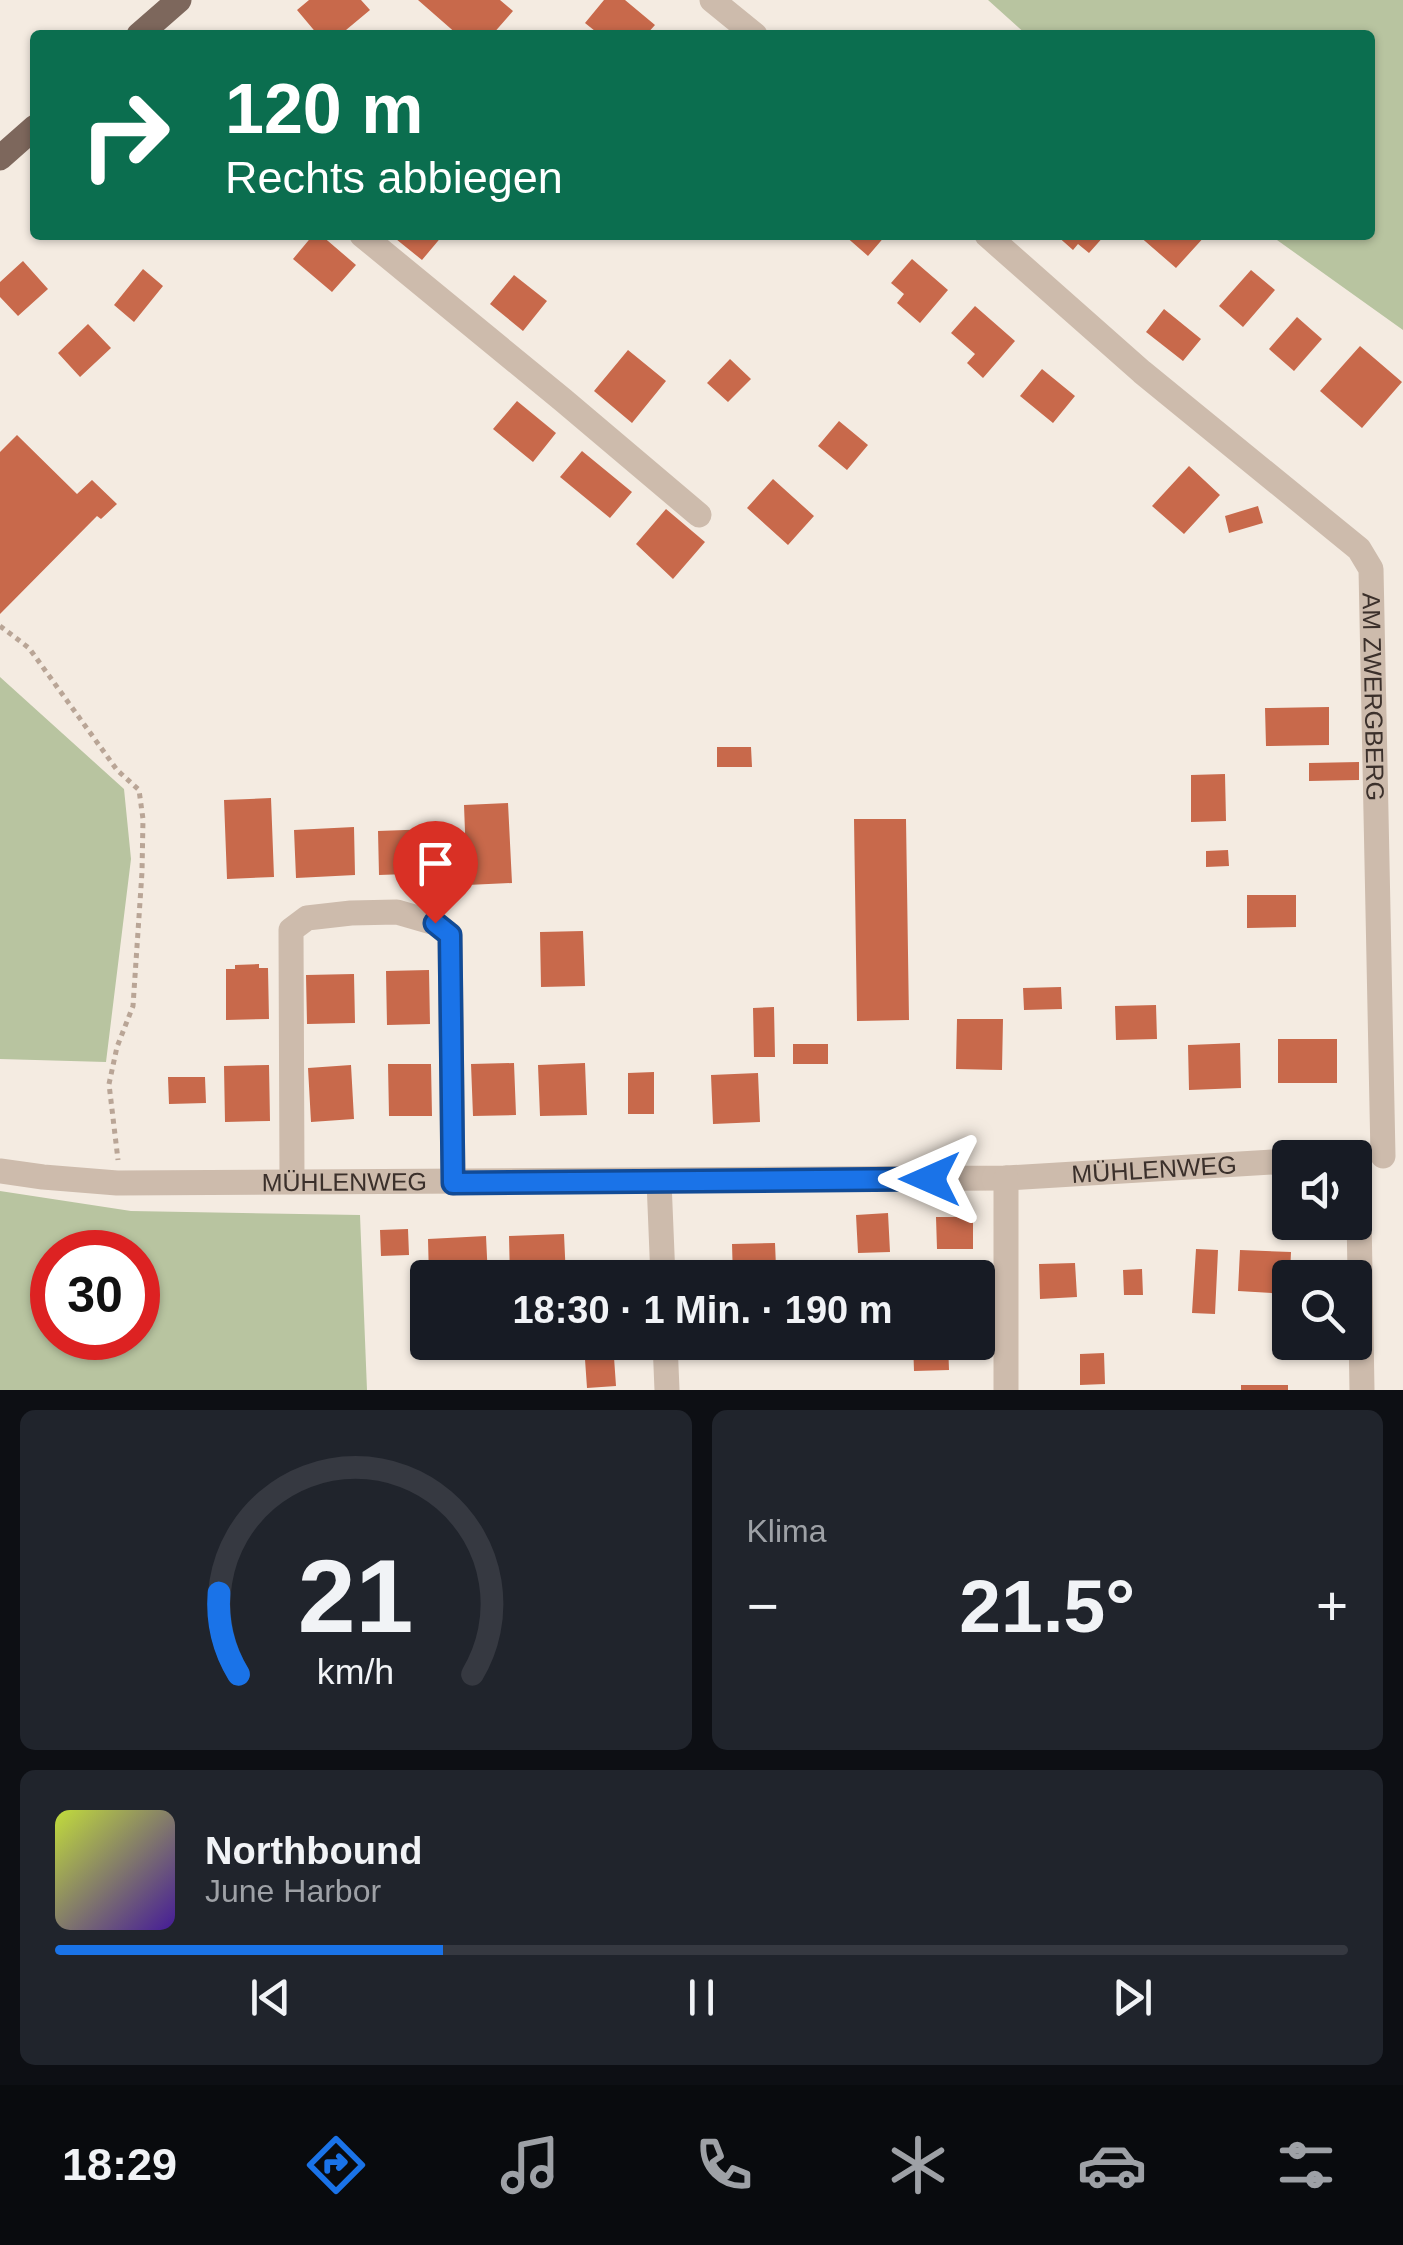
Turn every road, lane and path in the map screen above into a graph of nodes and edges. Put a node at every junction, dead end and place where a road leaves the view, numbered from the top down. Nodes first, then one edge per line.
1 (179, 0) edge
2 (712, 0) edge
3 (146, 30) edge
4 (749, 30) edge
5 (30, 131) edge
6 (0, 158) edge
7 (368, 240) edge
8 (993, 240) edge
9 (699, 515) dead end
10 (0, 626) edge
11 (1372, 1140) edge
12 (1272, 1162) edge
13 (0, 1172) edge
14 (1006, 1178) junction
15 (292, 1180) junction
16 (659, 1180) junction
17 (117, 1183) junction
18 (453, 1183) junction
19 (1368, 1240) edge
20 (661, 1260) edge
21 (665, 1360) edge
22 (666, 1390) edge
23 (1006, 1390) edge
24 (1362, 1390) edge

1 - 3 main road
2 - 4 street
5 - 6 main road
7 - 9 street
8 - 11 street, AM ZWERGBERG
10 - 17 path
12 - 14 street, MÜHLENWEG
13 - 17 street, MÜHLENWEG
14 - 16 street, MÜHLENWEG
14 - 23 street
15 - 17 street, MÜHLENWEG
15 - 18 street, MÜHLENWEG
15 - 18 street
16 - 18 street, MÜHLENWEG
16 - 20 street
19 - 24 street, AM ZWERGBERG
21 - 22 street

